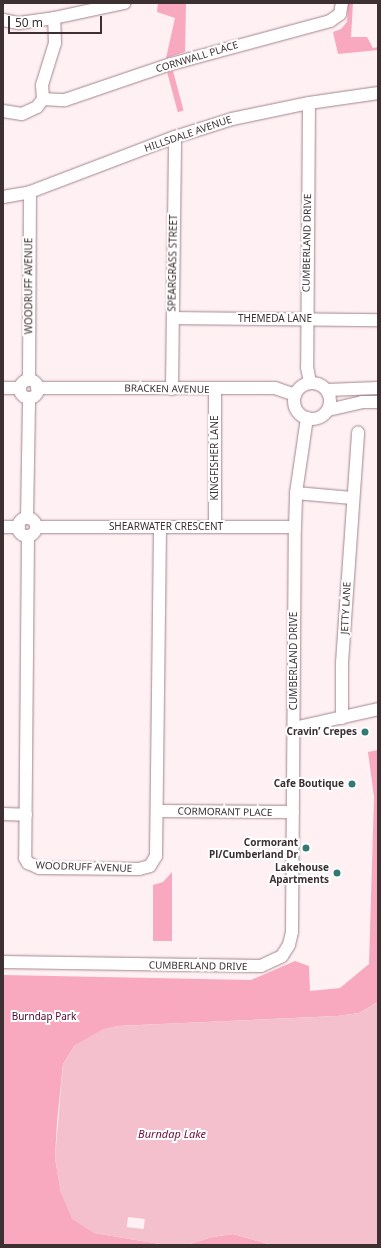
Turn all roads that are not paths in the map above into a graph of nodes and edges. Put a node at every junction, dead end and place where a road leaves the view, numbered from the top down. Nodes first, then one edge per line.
1 (124, 3) edge
2 (342, 3) edge
3 (54, 18) junction
4 (3, 20) edge
5 (378, 93) edge
6 (42, 100) junction
7 (309, 103) junction
8 (3, 111) edge
9 (175, 137) junction
10 (30, 192) junction
11 (3, 197) edge
12 (173, 318) junction
13 (307, 319) junction
14 (378, 320) edge
15 (310, 382) junction
16 (29, 386) junction
17 (3, 388) edge
18 (378, 388) edge
19 (172, 389) junction
20 (215, 390) junction
21 (327, 390) junction
22 (295, 395) junction
23 (378, 402) edge
24 (328, 410) junction
25 (307, 418) junction
26 (358, 433) dead end
27 (296, 493) junction
28 (352, 498) junction
29 (27, 524) junction
30 (3, 526) edge
31 (160, 527) junction
32 (215, 527) junction
33 (295, 528) junction
34 (378, 709) edge
35 (342, 718) junction
36 (294, 728) junction
37 (158, 811) junction
38 (293, 812) junction
39 (3, 814) edge
40 (26, 815) junction
41 (3, 962) edge

1 - 3 street
2 - 6 street, CORNWALL PLACE
3 - 4 street
3 - 6 street
5 - 7 street, HILLSDALE AVENUE
6 - 8 street
7 - 9 street, HILLSDALE AVENUE
7 - 13 street, CUMBERLAND DRIVE
9 - 10 street, HILLSDALE AVENUE
9 - 12 street, SPEARGRASS STREET
10 - 11 street, HILLSDALE AVENUE
10 - 16 street, WOODRUFF AVENUE
12 - 13 street, THEMEDA LANE
12 - 19 street, SPEARGRASS STREET
13 - 14 street, THEMEDA LANE
13 - 15 street, CUMBERLAND DRIVE
15 - 21 street
15 - 22 street
16 - 17 street, BRACKEN AVENUE
16 - 19 street, BRACKEN AVENUE
16 - 29 street
18 - 21 street
19 - 20 street, BRACKEN AVENUE
20 - 22 street, BRACKEN AVENUE
20 - 32 street, KINGFISHER LANE
21 - 24 street
22 - 25 street
23 - 24 street
24 - 25 street
25 - 27 street, CUMBERLAND DRIVE
26 - 28 street, JETTY LANE
27 - 28 street
27 - 33 street, CUMBERLAND DRIVE
28 - 35 street, JETTY LANE
29 - 30 street, SHEARWATER CRESCENT
29 - 31 street, SHEARWATER CRESCENT
29 - 40 street, WOODRUFF AVENUE
31 - 32 street, SHEARWATER CRESCENT
31 - 37 street, WOODRUFF AVENUE
32 - 33 street, SHEARWATER CRESCENT
33 - 36 street, CUMBERLAND DRIVE
34 - 35 street
35 - 36 street
36 - 38 street, CUMBERLAND DRIVE
37 - 38 street, CORMORANT PLACE
37 - 40 street, WOODRUFF AVENUE
38 - 41 street, CUMBERLAND DRIVE
39 - 40 street

